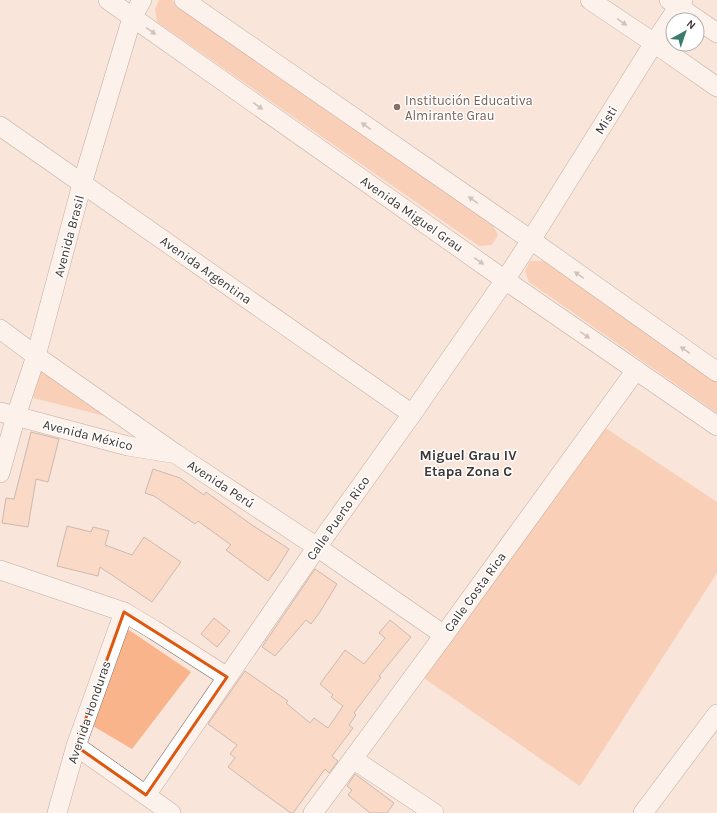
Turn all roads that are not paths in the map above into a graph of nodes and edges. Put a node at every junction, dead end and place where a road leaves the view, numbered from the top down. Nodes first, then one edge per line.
1 (108, 0) edge
2 (142, 0) edge
3 (184, 0) edge
4 (590, 0) edge
5 (677, 2) edge
6 (132, 18) junction
7 (717, 33) edge
8 (654, 43) junction
9 (717, 87) edge
10 (0, 126) edge
11 (82, 184) junction
12 (531, 240) junction
13 (505, 280) junction
14 (0, 328) edge
15 (36, 356) junction
16 (636, 370) junction
17 (717, 372) edge
18 (8, 414) edge
19 (412, 414) junction
20 (717, 426) edge
21 (176, 454) junction
22 (0, 473) edge
23 (317, 547) junction
24 (0, 570) edge
25 (124, 612) junction
26 (444, 635) junction
27 (227, 677) junction
28 (717, 714) edge
29 (76, 746) junction
30 (353, 759) junction
31 (146, 795) junction
32 (57, 813) edge
33 (171, 813) edge
34 (313, 813) edge
35 (434, 813) edge
36 (643, 813) edge

1 - 6 street, Avenida Miguel Grau
2 - 6 street, Avenida Brasil
12 -> 3 street
4 -> 8 street
5 - 7 street
5 - 8 street, Misti
6 - 11 street, Avenida Brasil
6 -> 13 street, Avenida Miguel Grau
8 - 9 street
8 - 12 street, Misti
10 - 11 street, Avenida Argentina
11 - 15 street, Avenida Brasil
11 - 19 street, Avenida Argentina
12 - 13 street, Calle Puerto Rico
17 -> 12 street
13 -> 16 street, Avenida Miguel Grau
13 - 19 street, Calle Puerto Rico
14 - 15 street, Avenida Perú
15 - 18 street, Avenida Brasil
15 - 21 street, Avenida Perú
16 - 20 street, Avenida Miguel Grau
16 - 26 street, Calle Costa Rica
18 - 21 street, Avenida México
18 - 22 street, Avenida Brasil
19 - 23 street, Calle Puerto Rico
21 - 23 street, Avenida Perú
23 - 26 street, Avenida Perú
23 - 27 street, Calle Puerto Rico
24 - 25 street
25 - 27 street
25 - 29 street, Avenida Honduras
26 - 30 street, Calle Costa Rica
27 - 31 street, Calle Puerto Rico
28 - 36 street
29 - 31 street
29 - 32 street, Avenida Honduras
30 - 34 street, Calle Costa Rica
30 - 35 street
31 - 33 street

